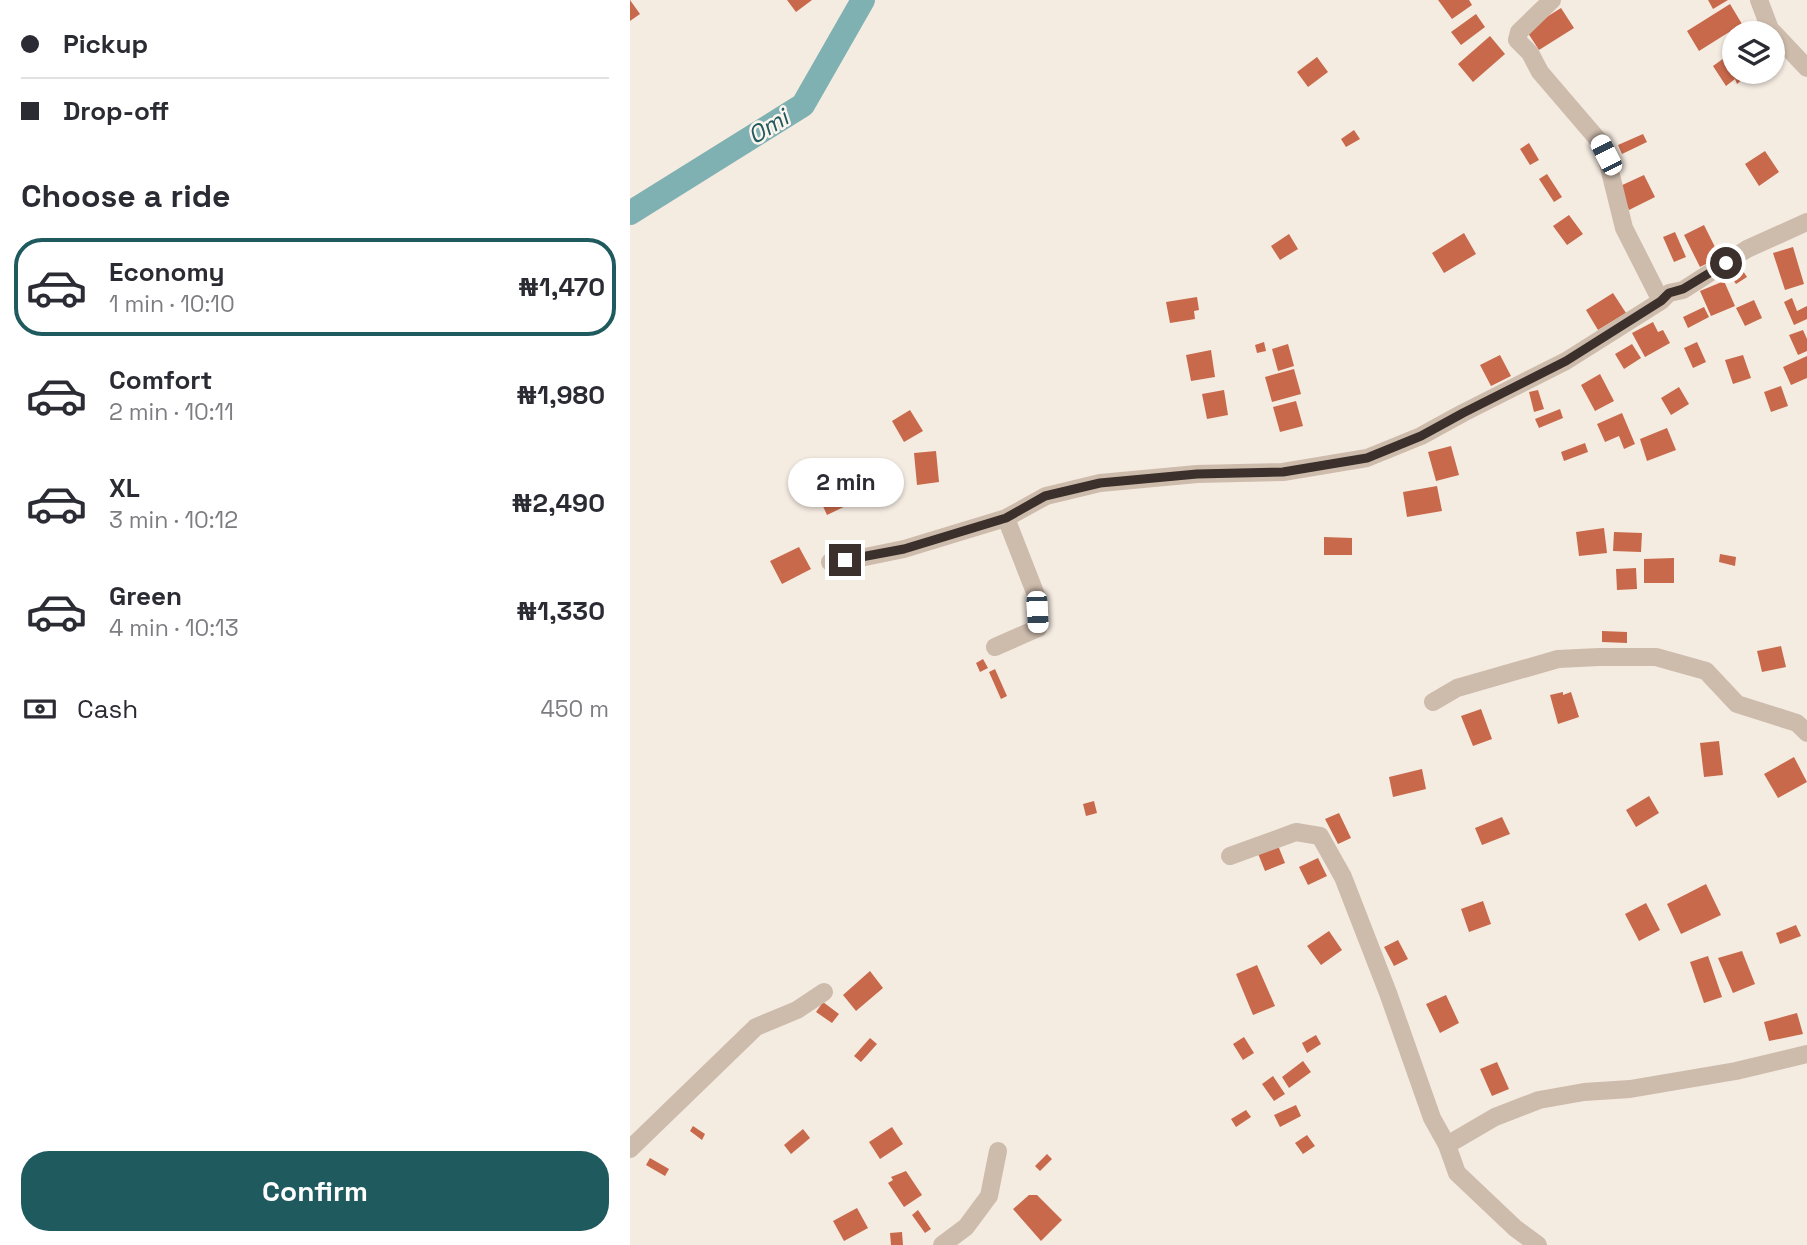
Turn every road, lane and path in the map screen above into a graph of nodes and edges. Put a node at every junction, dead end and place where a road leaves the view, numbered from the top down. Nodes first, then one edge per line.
1 (1552, 0) edge
2 (1759, 0) edge
3 (1807, 68) edge
4 (1807, 224) edge
5 (1661, 301) junction
6 (1006, 518) junction
7 (830, 562) dead end
8 (995, 647) dead end
9 (1433, 702) dead end
10 (1807, 733) edge
11 (1230, 856) dead end
12 (824, 992) dead end
13 (1807, 1054) edge
14 (1447, 1145) junction
15 (630, 1149) edge
16 (998, 1151) dead end
17 (942, 1245) edge
18 (1538, 1245) edge

1 - 5 street
2 - 3 street
4 - 5 street
5 - 6 street
6 - 7 street
6 - 8 street
9 - 10 street
11 - 14 street
12 - 15 street
13 - 14 street
14 - 18 street
16 - 17 street

